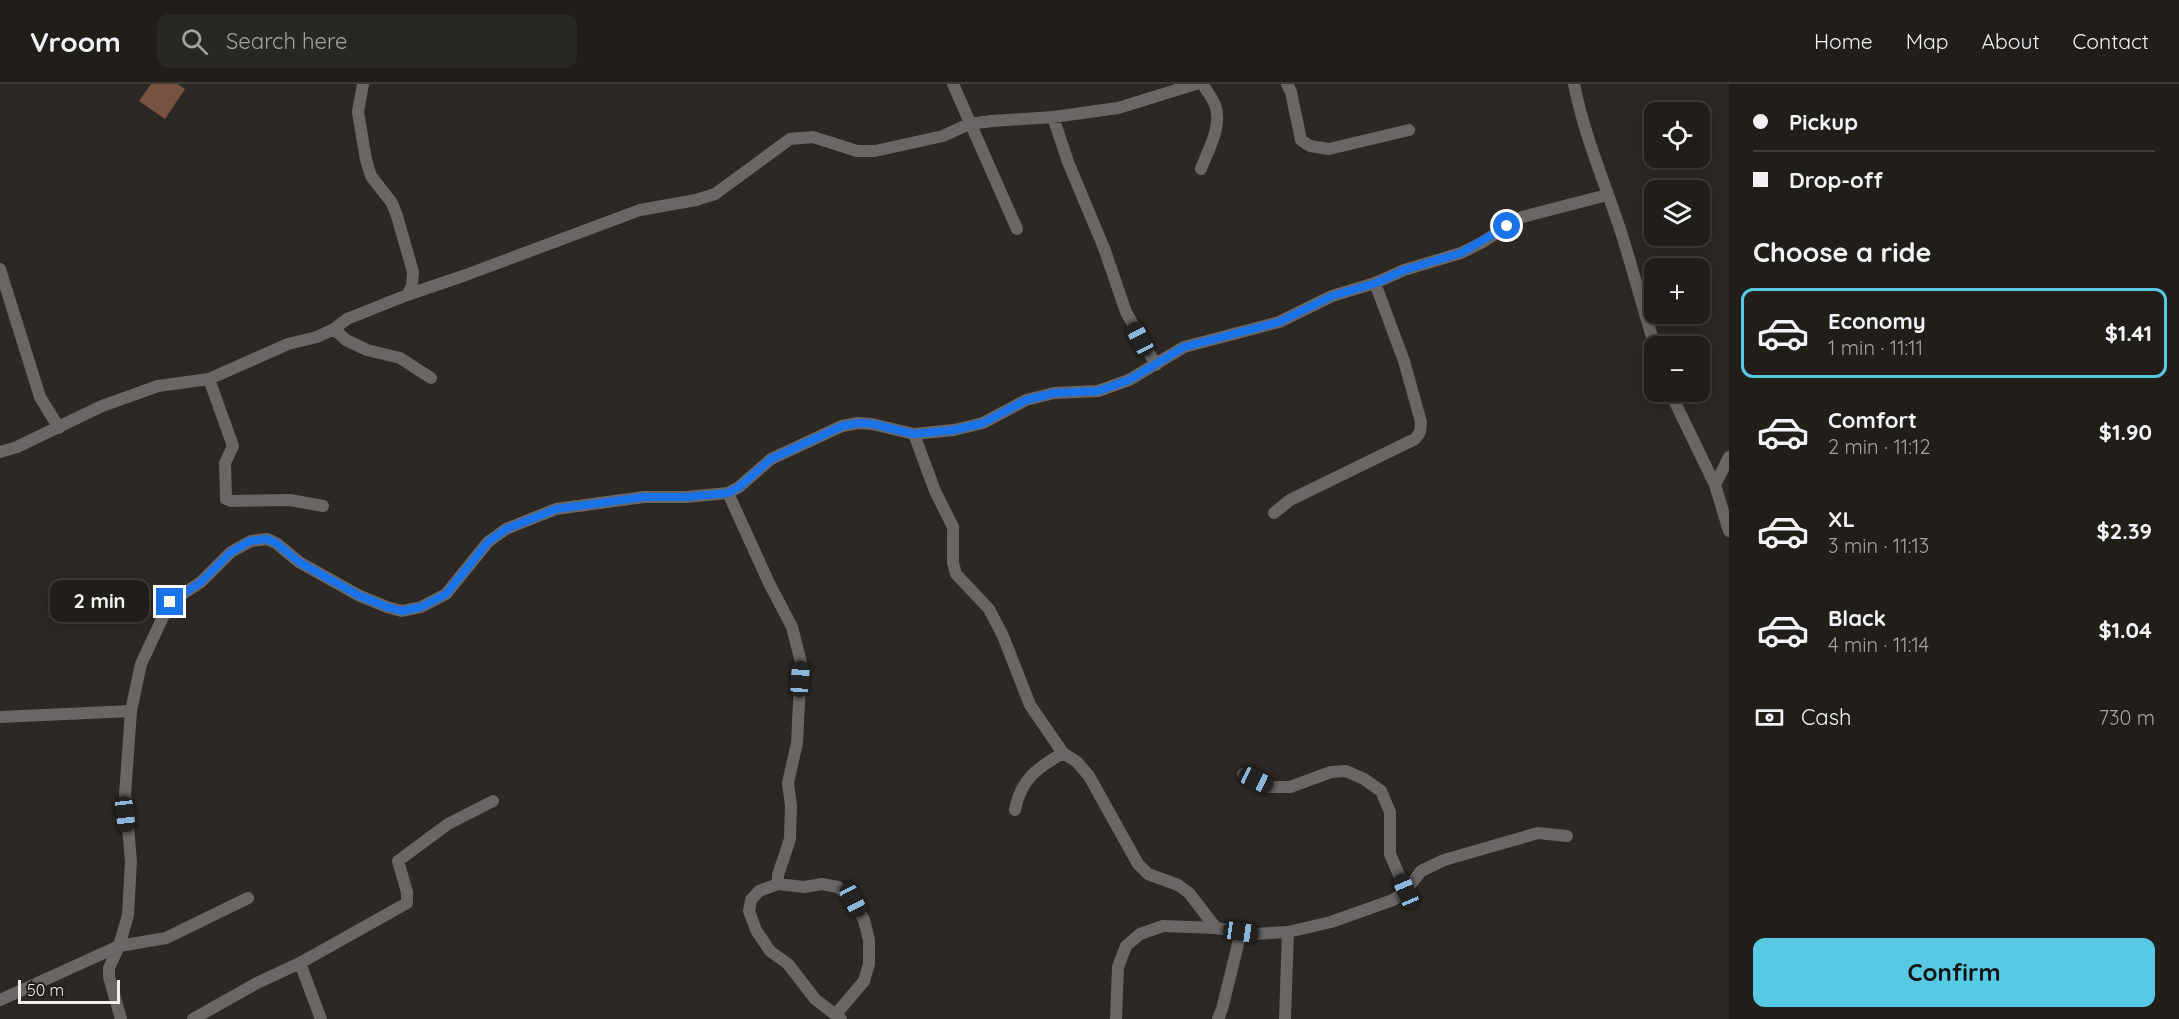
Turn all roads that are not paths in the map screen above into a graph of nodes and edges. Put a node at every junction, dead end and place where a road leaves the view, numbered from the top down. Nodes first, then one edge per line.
1 (363, 84) edge
2 (953, 84) edge
3 (1196, 84) edge
4 (1203, 84) edge
5 (1287, 84) edge
6 (1574, 84) edge
7 (1053, 117) junction
8 (969, 124) junction
9 (1409, 130) dead end
10 (1201, 169) dead end
11 (1607, 195) junction
12 (1017, 229) dead end
13 (0, 268) edge
14 (1376, 283) junction
15 (406, 295) junction
16 (334, 329) junction
17 (1651, 336) edge
18 (1156, 365) junction
19 (431, 378) dead end
20 (209, 379) junction
21 (1675, 402) edge
22 (59, 428) junction
23 (914, 434) junction
24 (0, 452) edge
25 (1729, 457) edge
26 (1715, 485) junction
27 (728, 493) junction
28 (323, 506) dead end
29 (1274, 513) dead end
30 (1729, 531) edge
31 (131, 711) junction
32 (0, 717) edge
33 (1063, 753) junction
34 (1243, 774) dead end
35 (493, 801) dead end
36 (1015, 810) dead end
37 (1567, 836) dead end
38 (778, 884) junction
39 (1406, 891) junction
40 (248, 898) dead end
41 (1216, 928) junction
42 (1241, 932) junction
43 (1288, 932) junction
44 (119, 946) junction
45 (300, 963) junction
46 (0, 1000) edge
47 (838, 1016) edge
48 (121, 1019) edge
49 (193, 1019) edge
50 (321, 1019) edge
51 (1116, 1019) edge
52 (1218, 1019) edge
53 (1285, 1019) edge

1 - 15 street
2 - 8 street
3 - 7 street
4 - 10 street
5 - 9 street
6 - 11 street
7 - 8 street
7 - 18 street
8 - 12 street
8 - 15 street
11 - 14 street
11 - 17 street
13 - 22 street
14 - 18 street
14 - 29 street
15 - 16 street
16 - 19 street
16 - 20 street
18 - 23 street
20 - 22 street
20 - 28 street
21 - 26 street
22 - 24 street
23 - 27 street
23 - 33 street
25 - 26 street
26 - 30 street
27 - 31 street
27 - 38 street
31 - 32 street
31 - 44 street
33 - 36 street
33 - 41 street
34 - 39 street
35 - 45 street
37 - 39 street
38 - 47 street
38 - 47 street
39 - 43 street
40 - 44 street
41 - 42 street
41 - 51 street
42 - 43 street
42 - 52 street
43 - 53 street
44 - 46 street
44 - 48 street
45 - 49 street
45 - 50 street

